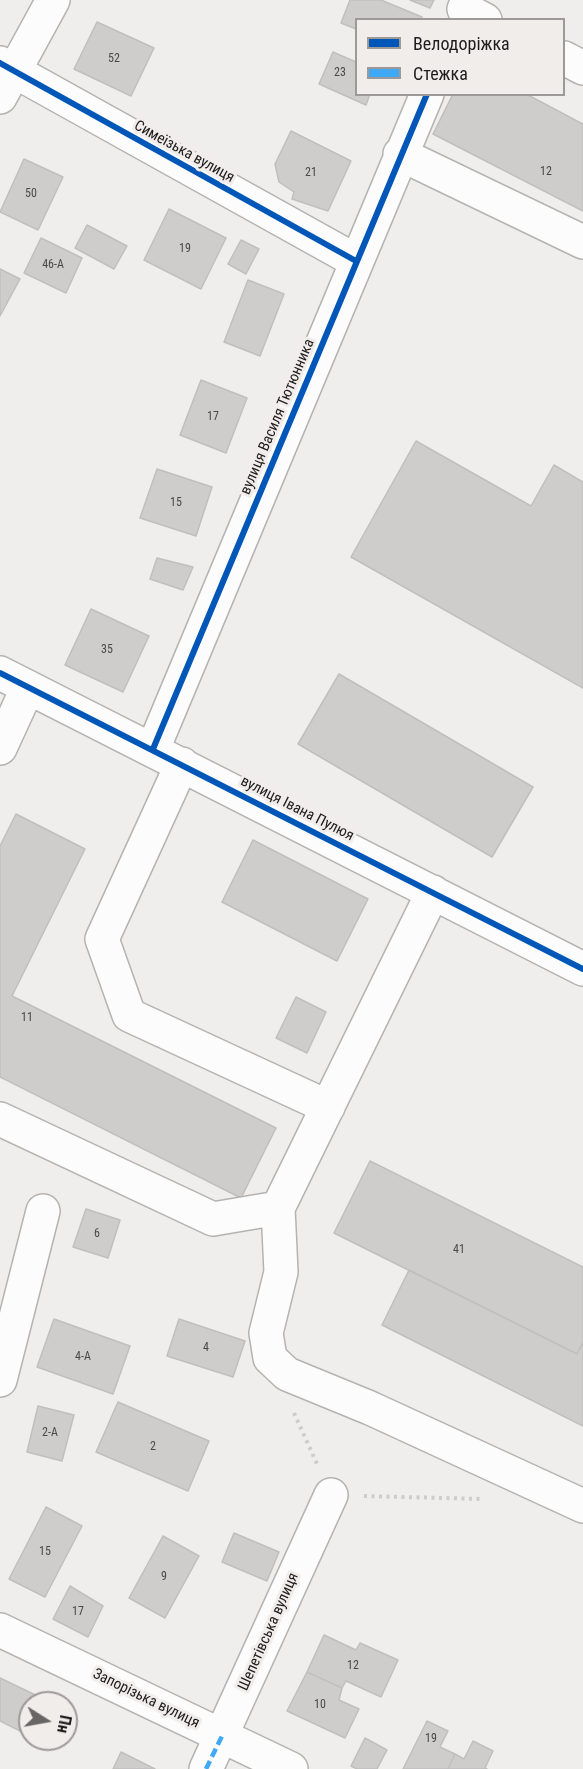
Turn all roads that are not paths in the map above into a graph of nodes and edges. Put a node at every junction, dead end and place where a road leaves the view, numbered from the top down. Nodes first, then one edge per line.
1 (52, 0) edge
2 (565, 59) edge
3 (583, 68) edge
4 (5, 77) edge
5 (426, 96) edge
6 (400, 154) junction
7 (583, 242) edge
8 (356, 261) junction
9 (14, 680) edge
10 (0, 748) edge
11 (153, 749) junction
12 (182, 764) junction
13 (433, 892) junction
14 (583, 969) edge
15 (328, 1107) junction
16 (0, 1119) edge
17 (278, 1208) junction
18 (43, 1211) dead end
19 (0, 1380) edge
20 (331, 1495) road end
21 (583, 1506) edge
22 (0, 1630) edge
23 (222, 1736) junction
24 (206, 1769) edge
25 (291, 1769) edge

1 - 4 street
2 - 3 street
4 - 8 street, Симеїзька вулиця
5 - 6 street, вулиця Василя Тютюнника
6 - 7 street
6 - 8 street, вулиця Василя Тютюнника
8 - 11 street, вулиця Василя Тютюнника
9 - 10 street
9 - 11 street, вулиця Івана Пулюя
11 - 12 street, вулиця Івана Пулюя
12 - 13 street, вулиця Івана Пулюя
12 - 15 street
13 - 14 street, вулиця Івана Пулюя
13 - 15 street
15 - 17 street
16 - 17 street
17 - 21 street
18 - 19 street
20 - 23 street, Шепетівська вулиця
22 - 23 street, Запорізька вулиця
23 - 24 street, Шепетівська вулиця
23 - 25 street, Запорізька вулиця

